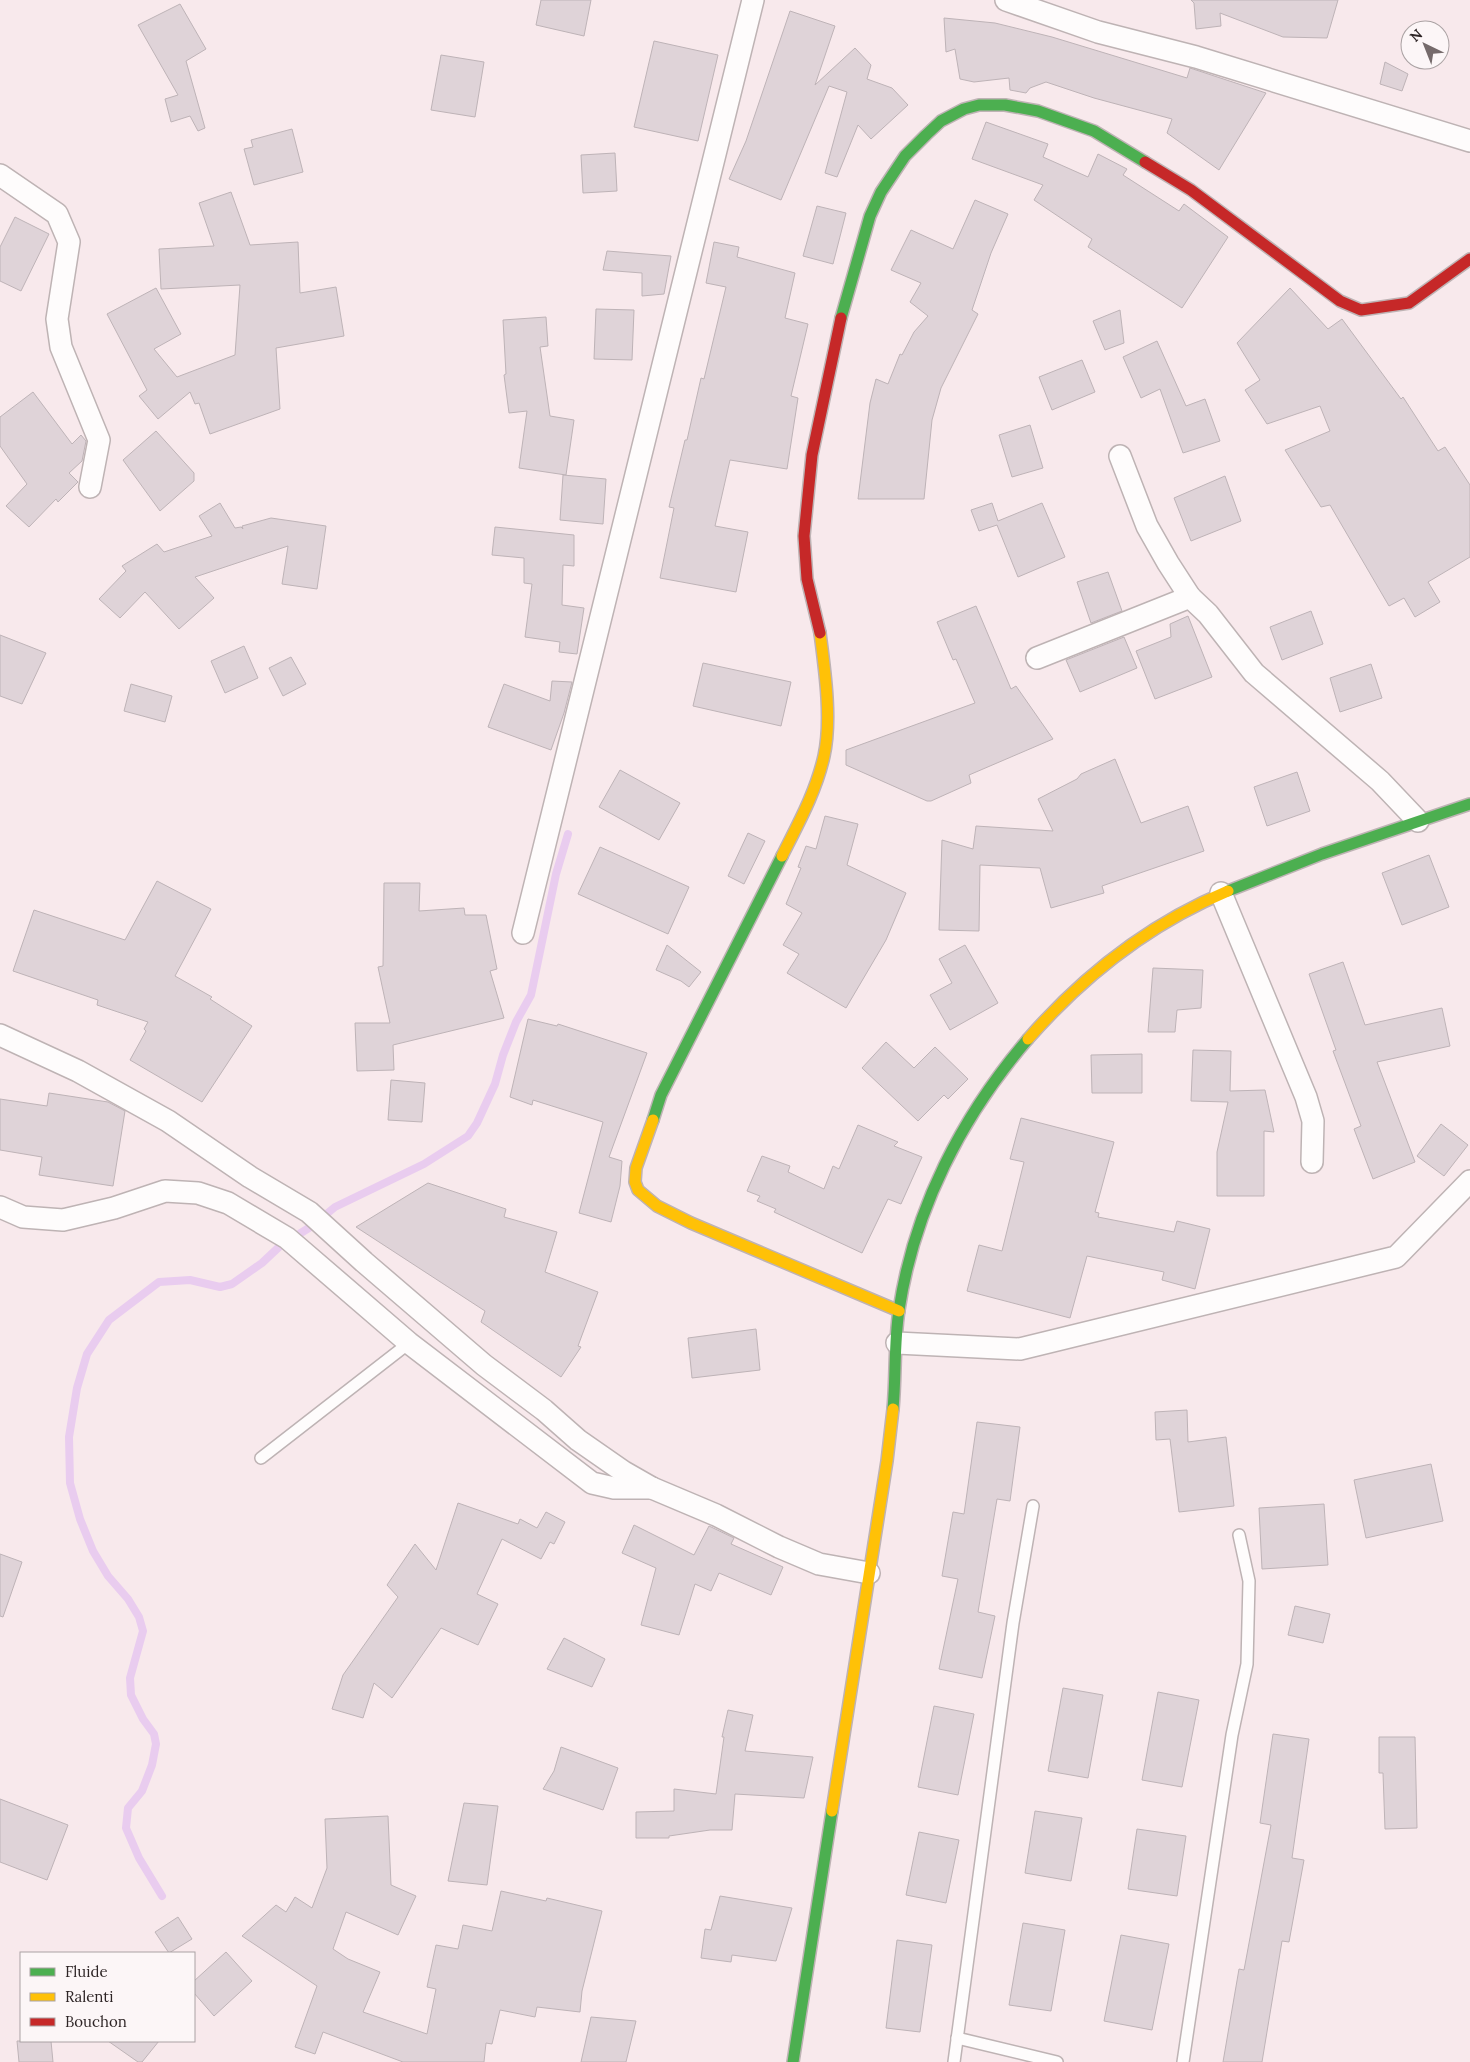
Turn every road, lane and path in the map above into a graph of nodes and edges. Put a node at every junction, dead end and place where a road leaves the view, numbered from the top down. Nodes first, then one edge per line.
1 (753, 0) edge
2 (1006, 0) edge
3 (1470, 141) edge
4 (0, 175) edge
5 (1470, 258) edge
6 (1120, 456) dead end
7 (90, 487) dead end
8 (1190, 597) junction
9 (1037, 658) dead end
10 (1470, 804) edge
11 (1418, 821) junction
12 (1221, 893) junction
13 (523, 933) dead end
14 (0, 1035) edge
15 (1312, 1162) dead end
16 (1470, 1181) edge
17 (0, 1207) edge
18 (899, 1311) junction
19 (409, 1343) junction
20 (897, 1343) junction
21 (261, 1458) dead end
22 (652, 1488) junction
23 (1033, 1506) dead end
24 (1239, 1535) dead end
25 (870, 1573) junction
26 (957, 2038) junction
27 (793, 2062) edge
28 (954, 2062) edge
29 (1056, 2062) edge
30 (1183, 2062) edge

1 - 13 street
2 - 3 street
4 - 7 street
5 - 18 street
6 - 8 street
8 - 9 street
8 - 11 street
10 - 11 street
11 - 12 street
12 - 15 street
12 - 18 street
14 - 22 street
16 - 20 street
17 - 19 street
18 - 20 street
19 - 21 lane
19 - 22 street
20 - 25 street
22 - 25 street
23 - 26 lane
24 - 30 lane
25 - 27 street
26 - 28 lane
26 - 29 lane

